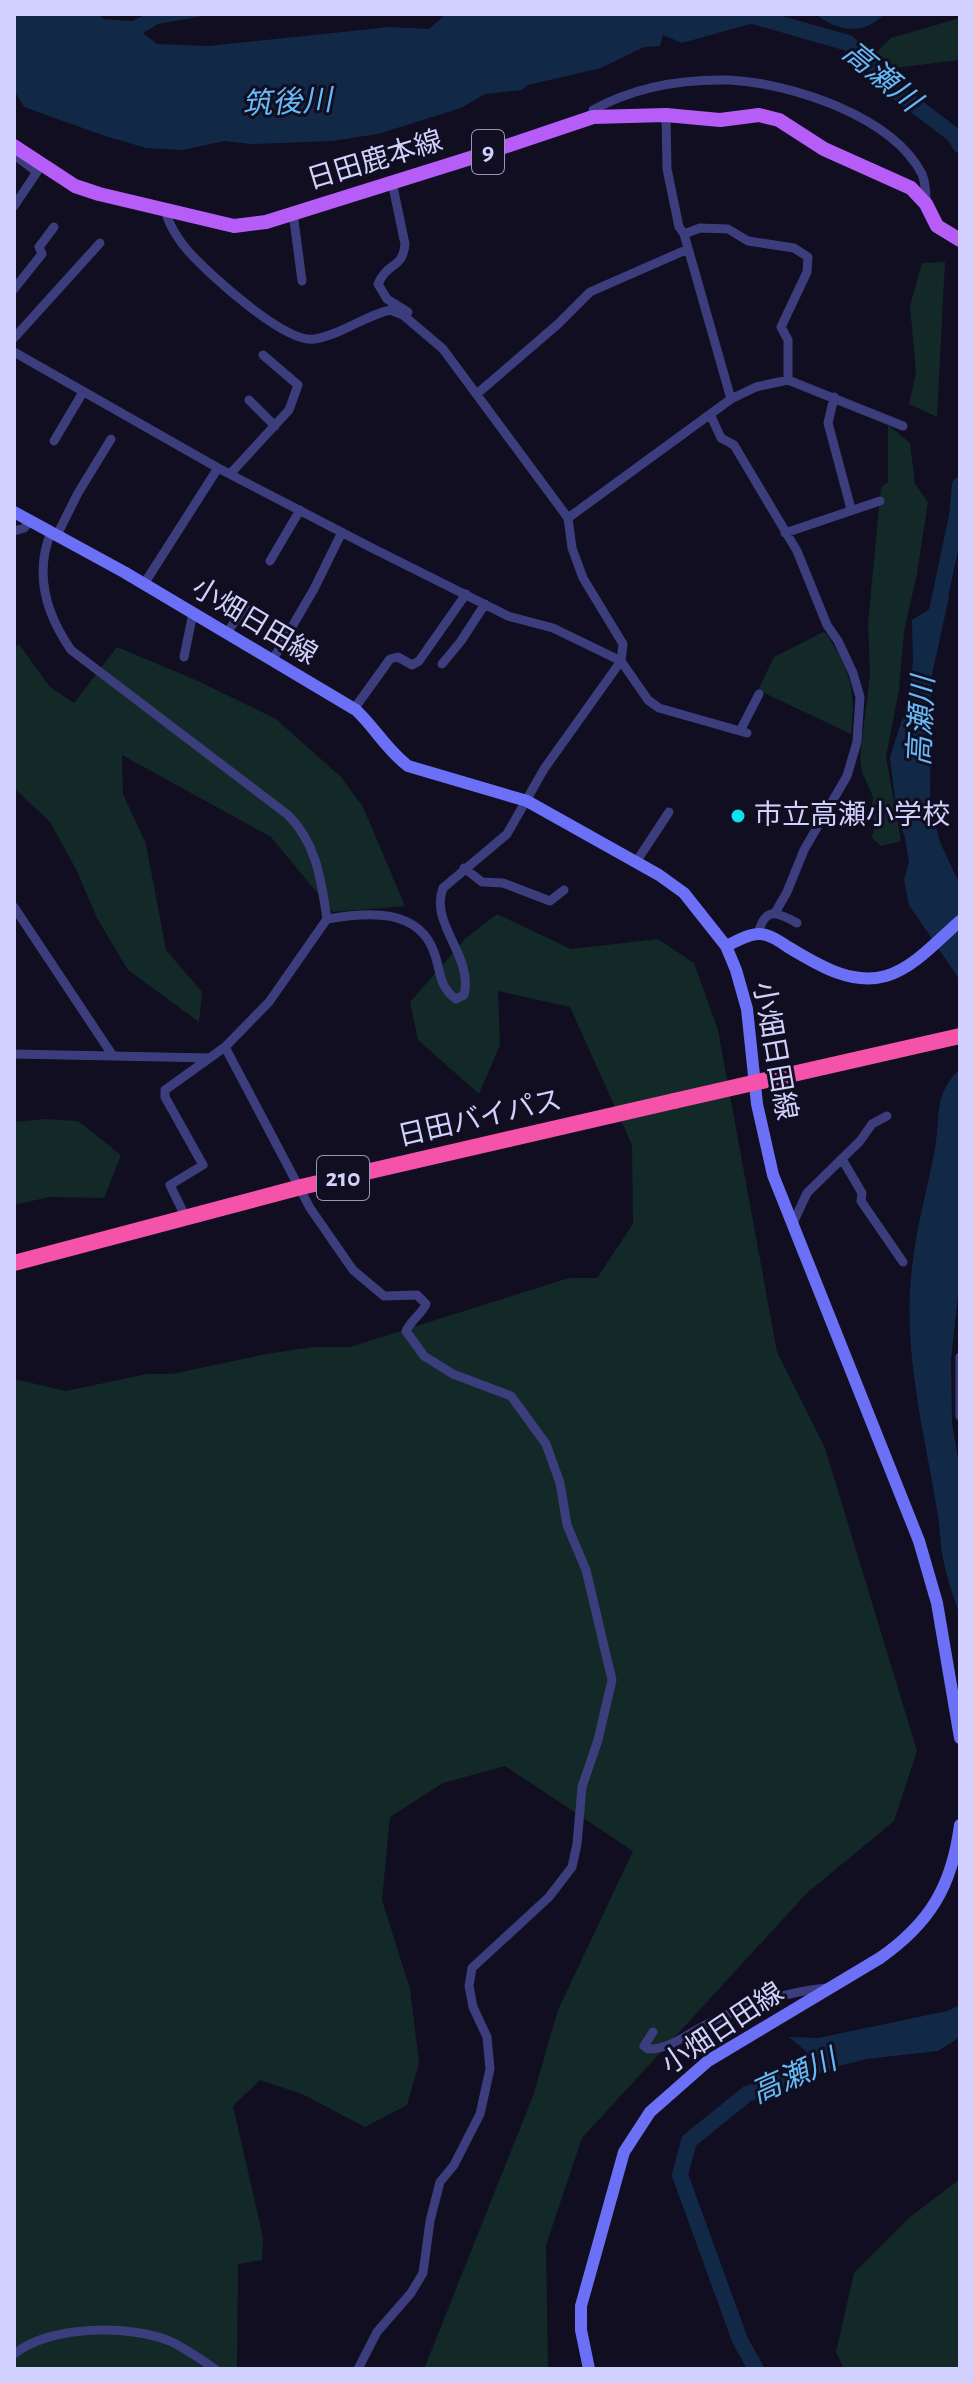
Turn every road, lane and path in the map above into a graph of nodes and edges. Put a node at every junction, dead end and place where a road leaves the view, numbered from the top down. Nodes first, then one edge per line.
1 (593, 110) dead end
2 (666, 115) junction
3 (14, 146) edge
4 (14, 155) edge
5 (392, 182) junction
6 (926, 204) junction
7 (14, 206) edge
8 (165, 209) junction
9 (293, 213) junction
10 (54, 227) dead end
11 (684, 234) junction
12 (960, 240) edge
13 (100, 243) dead end
14 (688, 249) junction
15 (302, 281) dead end
16 (14, 289) edge
17 (14, 338) edge
18 (434, 341) junction
19 (14, 352) edge
20 (263, 355) dead end
21 (788, 380) junction
22 (83, 392) junction
23 (478, 393) junction
24 (834, 397) junction
25 (731, 399) junction
26 (249, 400) dead end
27 (710, 414) junction
28 (275, 426) junction
29 (903, 426) dead end
30 (111, 439) dead end
31 (54, 441) dead end
32 (218, 468) junction
33 (230, 474) junction
34 (880, 501) dead end
35 (851, 509) junction
36 (300, 510) junction
37 (14, 512) edge
38 (568, 518) junction
39 (30, 521) junction
40 (14, 531) edge
41 (342, 532) junction
42 (785, 533) junction
43 (54, 534) junction
44 (270, 561) dead end
45 (144, 584) junction
46 (466, 594) junction
47 (485, 604) junction
48 (245, 606) dead end
49 (193, 613) junction
50 (227, 633) junction
51 (184, 657) dead end
52 (272, 661) junction
53 (621, 661) junction
54 (442, 664) dead end
55 (759, 694) dead end
56 (354, 709) junction
57 (527, 801) junction
58 (669, 812) dead end
59 (636, 862) junction
60 (464, 868) junction
61 (564, 890) dead end
62 (14, 907) edge
63 (775, 913) junction
64 (327, 919) junction
65 (960, 921) edge
66 (797, 923) dead end
67 (758, 935) junction
68 (726, 946) junction
69 (960, 1036) edge
70 (225, 1047) junction
71 (14, 1054) edge
72 (113, 1056) junction
73 (210, 1058) junction
74 (887, 1116) dead end
75 (842, 1159) junction
76 (301, 1187) junction
77 (185, 1216) junction
78 (793, 1223) junction
79 (903, 1262) dead end
80 (14, 1263) edge
81 (960, 1357) edge
82 (960, 1416) edge
83 (960, 1738) edge
84 (960, 1825) edge
85 (831, 1987) junction
86 (653, 2032) dead end
87 (14, 2354) edge
88 (215, 2369) edge
89 (358, 2369) edge
90 (589, 2369) edge

1 - 6 street
2 - 5 main road, 日田鹿本線 / 9
2 - 6 main road, 日田鹿本線 / 9
2 - 11 street
3 - 8 main road, 日田鹿本線 / 9
4 - 7 street
5 - 9 main road, 日田鹿本線 / 9
5 - 18 street
6 - 12 main road, 日田鹿本線 / 9
8 - 9 main road, 日田鹿本線 / 9
8 - 18 street
9 - 15 street
10 - 16 street
11 - 14 street
11 - 21 street
13 - 17 street
14 - 23 street
14 - 25 street
18 - 23 street
19 - 22 street
20 - 28 street
21 - 24 street
21 - 25 street
22 - 31 street
22 - 32 street
23 - 38 street
24 - 29 street
24 - 35 street
25 - 27 street
26 - 28 street
27 - 38 street
27 - 42 street
28 - 33 street
30 - 43 street
32 - 33 street
32 - 45 street
33 - 36 street
34 - 35 street
35 - 42 street
36 - 41 street
36 - 44 street
37 - 39 main road, 小畑日田線
38 - 53 street
39 - 40 street
39 - 43 main road, 小畑日田線
41 - 46 street
41 - 52 street
42 - 63 street
43 - 45 main road, 小畑日田線
43 - 64 street
45 - 49 main road, 小畑日田線
46 - 47 street
46 - 56 street
47 - 53 street
47 - 54 street
48 - 50 street
49 - 50 main road, 小畑日田線
49 - 51 street
50 - 52 main road, 小畑日田線
52 - 56 main road, 小畑日田線
53 - 55 street
53 - 57 street
56 - 57 main road, 小畑日田線
57 - 59 main road, 小畑日田線
57 - 60 street
58 - 59 street
59 - 68 main road, 小畑日田線
60 - 61 street
60 - 64 street
62 - 72 street
63 - 66 street
63 - 67 street
64 - 70 street
65 - 67 main road
67 - 68 main road
68 - 78 main road, 小畑日田線
69 - 76 highway, 日田バイパス / 210, bridge
70 - 73 street
70 - 76 street
71 - 72 street
72 - 73 street
73 - 77 street
74 - 75 street
75 - 78 street
75 - 79 street
76 - 77 highway, 日田バイパス / 210
76 - 89 street
77 - 80 highway, 日田バイパス / 210
78 - 83 main road, 小畑日田線
81 - 82 street
84 - 85 main road, 小畑日田線
85 - 86 street
85 - 90 main road, 小畑日田線
87 - 88 street

